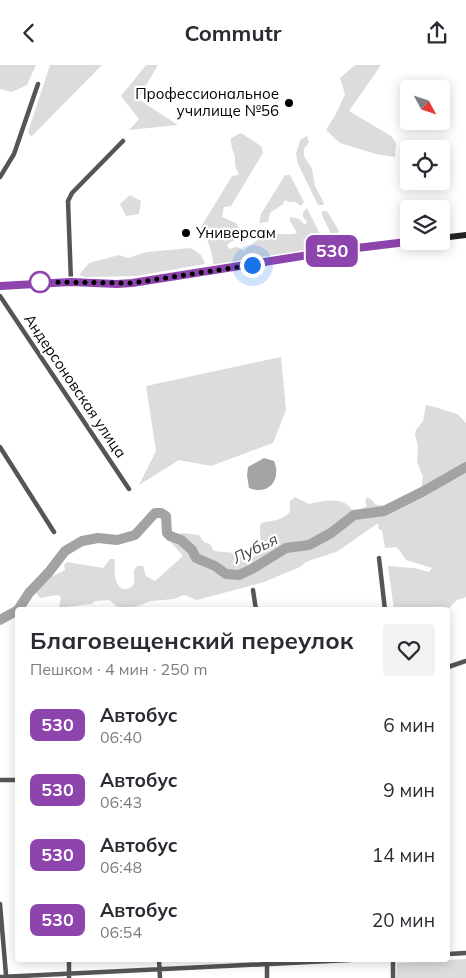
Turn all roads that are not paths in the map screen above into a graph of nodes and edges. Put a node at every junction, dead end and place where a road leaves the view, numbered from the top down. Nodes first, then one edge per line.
1 (38, 83) dead end
2 (123, 141) dead end
3 (0, 177) edge
4 (466, 235) edge
5 (450, 237) edge
6 (400, 243) edge
7 (71, 282) junction
8 (0, 286) edge
9 (0, 296) edge
10 (0, 447) edge
11 (130, 489) dead end
12 (54, 532) dead end
13 (379, 558) dead end
14 (253, 590) dead end
15 (256, 607) edge
16 (385, 607) edge
17 (466, 661) edge
18 (450, 666) edge
19 (0, 780) edge
20 (15, 780) edge
21 (0, 904) edge
22 (466, 953) edge
23 (450, 954) edge
24 (69, 962) edge
25 (160, 962) edge
26 (266, 962) edge
27 (393, 962) edge
28 (160, 970) junction
29 (6, 975) junction
30 (69, 976) edge
31 (0, 977) edge
32 (160, 978) edge
33 (267, 978) edge
34 (393, 978) edge

1 - 3 street
2 - 7 street
4 - 5 street
6 - 7 street
7 - 8 street
9 - 11 street, Андерсоновская улица
10 - 12 street
13 - 16 street
14 - 15 street
17 - 18 street
19 - 20 street
21 - 29 street
22 - 23 street
24 - 30 street
25 - 28 street
26 - 28 street
26 - 33 street
27 - 34 street
28 - 30 street
28 - 32 street
29 - 30 street
29 - 31 street

